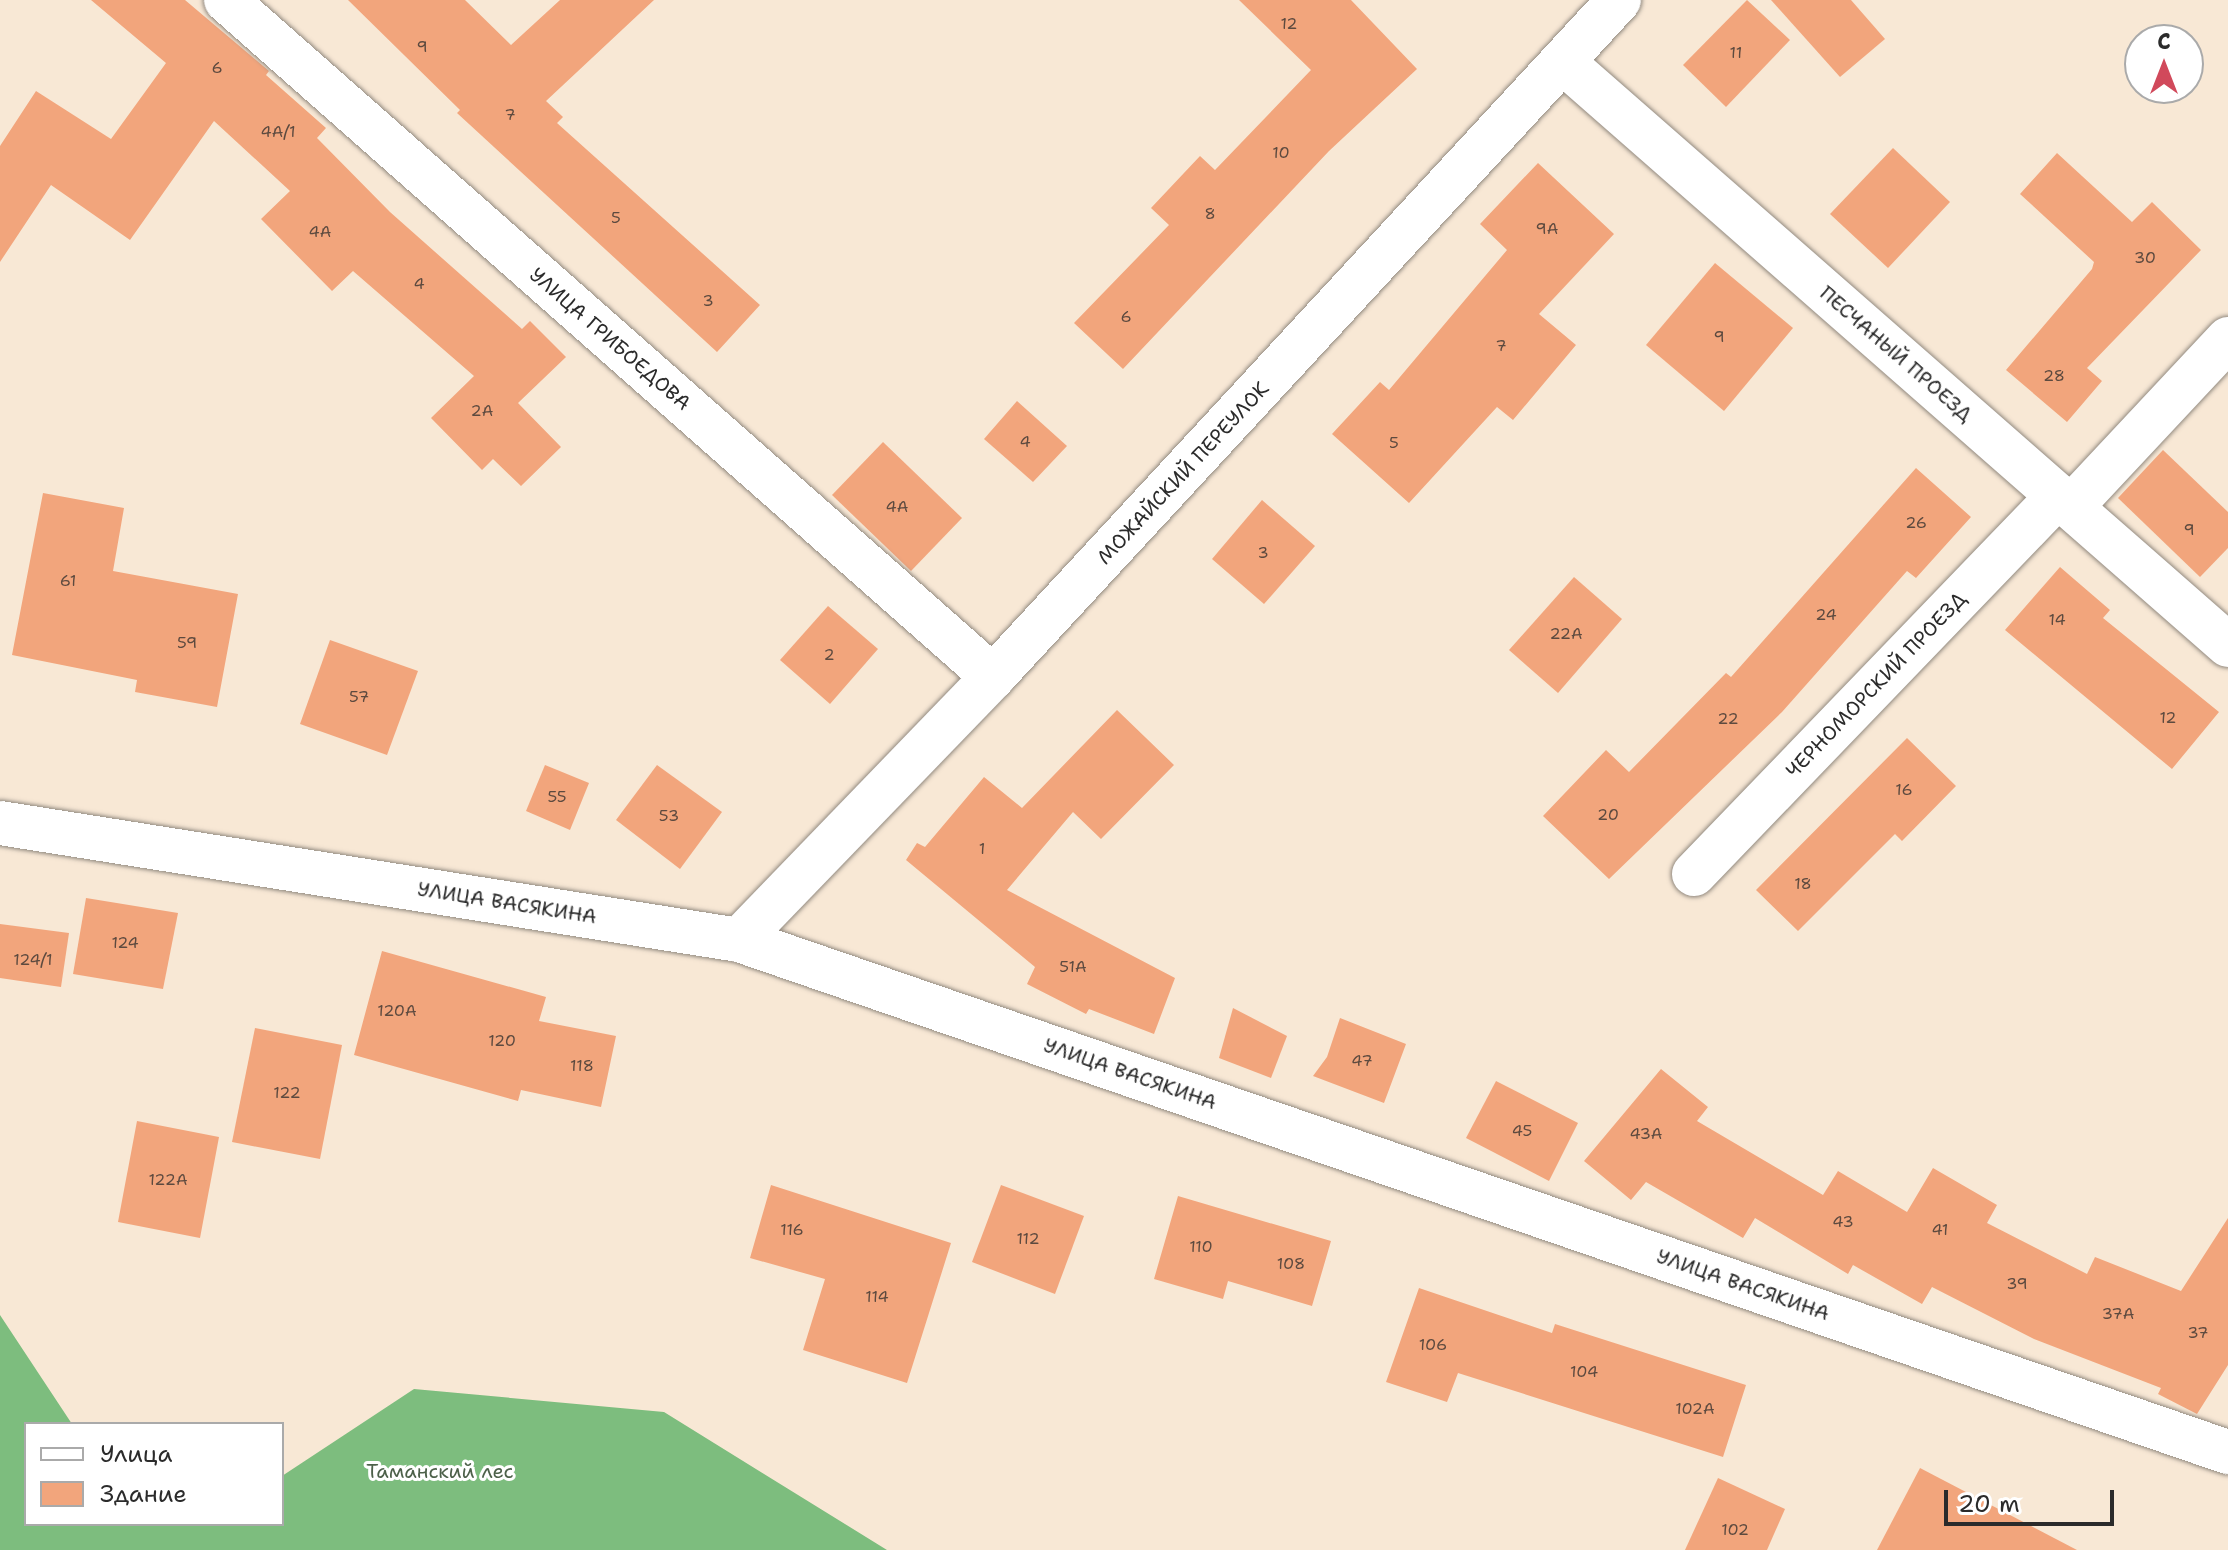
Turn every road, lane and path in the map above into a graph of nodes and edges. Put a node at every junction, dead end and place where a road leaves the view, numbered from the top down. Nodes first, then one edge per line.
1 (226, 0) edge
2 (1619, 0) edge
3 (1564, 63) junction
4 (2228, 339) edge
5 (2064, 501) junction
6 (2228, 645) edge
7 (993, 677) junction
8 (0, 823) edge
9 (1694, 874) dead end
10 (739, 940) junction
11 (2228, 1452) edge

1 - 7 street, УЛИЦА ГРИБОЕДОВА
2 - 3 street, МОЖАЙСКИЙ ПЕРЕУЛОК
3 - 5 street, ПЕСЧАНЫЙ ПРОЕЗД
3 - 7 street, МОЖАЙСКИЙ ПЕРЕУЛОК
4 - 5 street, ЧЕРНОМОРСКИЙ ПРОЕЗД
5 - 6 street, ПЕСЧАНЫЙ ПРОЕЗД
5 - 9 street, ЧЕРНОМОРСКИЙ ПРОЕЗД
7 - 10 street, МОЖАЙСКИЙ ПЕРЕУЛОК
8 - 10 street, УЛИЦА ВАСЯКИНА
10 - 11 street, УЛИЦА ВАСЯКИНА

